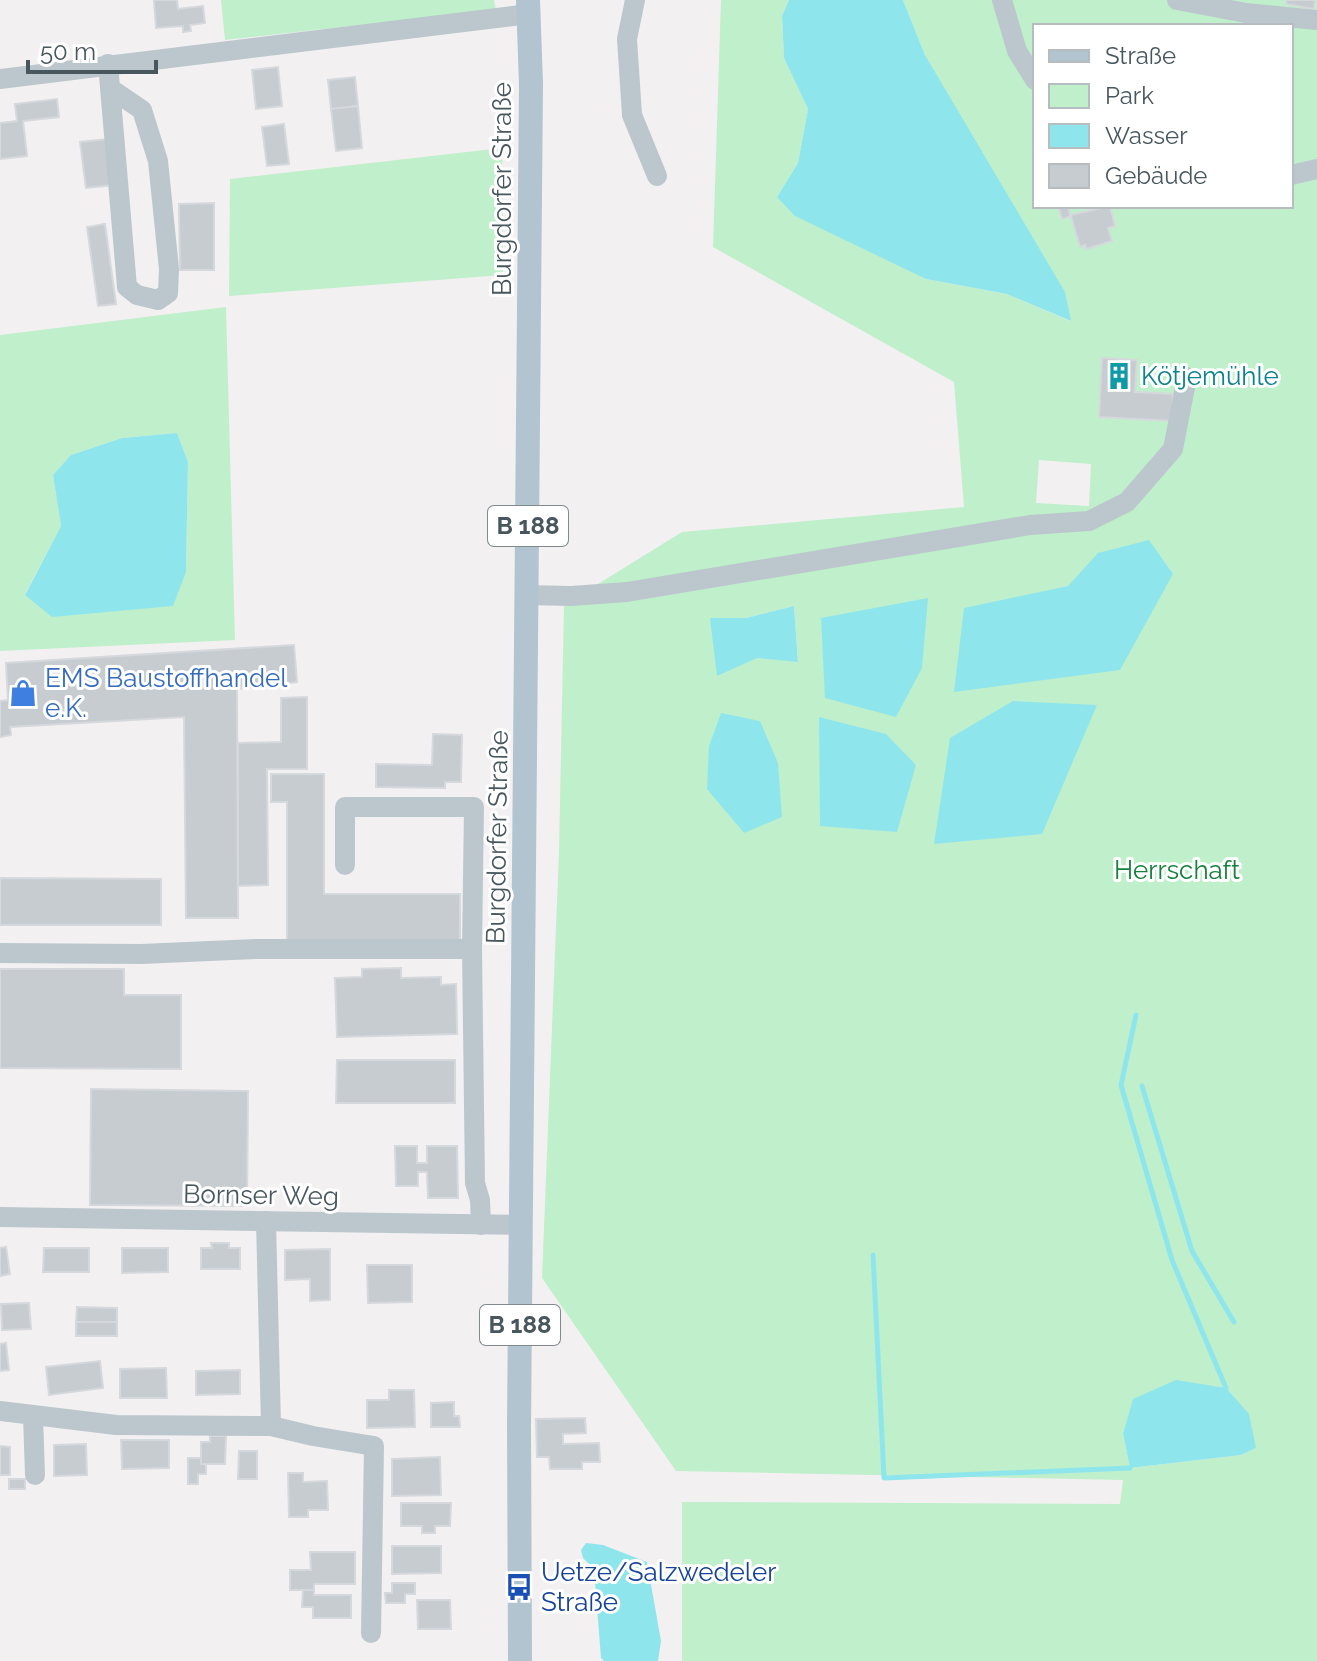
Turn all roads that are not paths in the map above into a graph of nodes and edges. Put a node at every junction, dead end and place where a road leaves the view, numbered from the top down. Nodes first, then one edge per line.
1 (635, 0) edge
2 (1002, 0) edge
3 (1177, 0) edge
4 (528, 7) edge
5 (1317, 20) edge
6 (108, 64) junction
7 (1033, 77) edge
8 (0, 79) edge
9 (111, 89) junction
10 (1317, 169) edge
11 (1293, 175) edge
12 (657, 176) dead end
13 (1187, 377) dead end
14 (527, 595) junction
15 (345, 865) dead end
16 (472, 949) junction
17 (0, 953) edge
18 (0, 1217) edge
19 (266, 1221) junction
20 (481, 1225) junction
21 (520, 1225) junction
22 (0, 1411) edge
23 (33, 1416) junction
24 (271, 1426) junction
25 (35, 1475) dead end
26 (371, 1633) dead end
27 (520, 1661) edge

1 - 12 street
2 - 7 street
3 - 5 street
4 - 6 street
4 - 14 main road, Burgdorfer Straße / B 188
6 - 8 street
6 - 9 street
9 - 9 street
10 - 11 street
13 - 14 street
14 - 21 main road, Burgdorfer Straße / B 188
15 - 16 street
16 - 17 street
16 - 20 street
18 - 19 street, Bornser Weg
19 - 20 street, Bornser Weg
19 - 24 street
20 - 21 street, Bornser Weg
21 - 27 main road, Burgdorfer Straße / B 188
22 - 23 street
23 - 24 street
23 - 25 street
24 - 26 street

